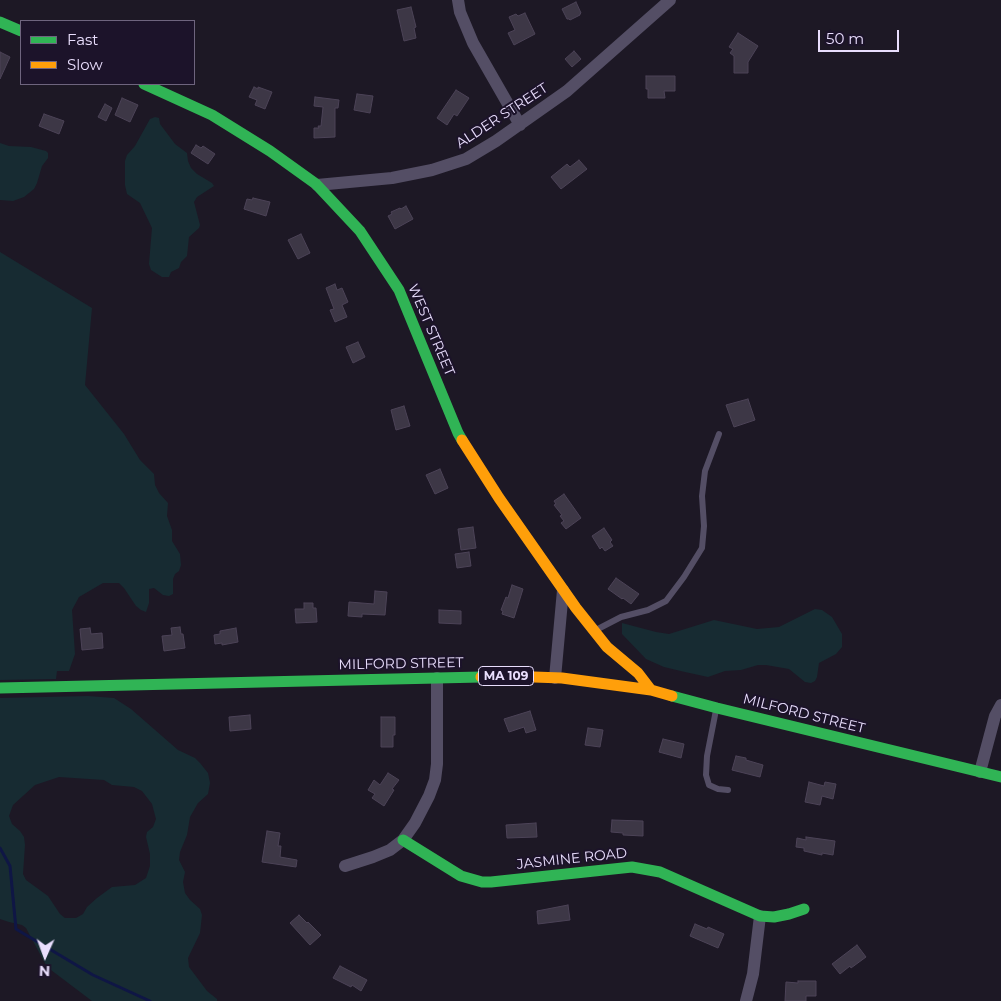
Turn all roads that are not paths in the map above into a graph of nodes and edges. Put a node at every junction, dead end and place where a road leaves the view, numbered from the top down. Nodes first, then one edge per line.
1 (458, 0) edge
2 (670, 0) edge
3 (0, 22) edge
4 (20, 31) edge
5 (146, 85) edge
6 (520, 124) junction
7 (317, 185) junction
8 (719, 434) dead end
9 (563, 590) junction
10 (594, 631) junction
11 (437, 678) junction
12 (555, 678) junction
13 (0, 688) edge
14 (651, 690) junction
15 (1001, 705) edge
16 (717, 708) junction
17 (980, 772) junction
18 (1001, 777) edge
19 (728, 790) dead end
20 (403, 840) junction
21 (346, 866) dead end
22 (804, 909) dead end
23 (760, 916) junction
24 (746, 1001) edge

1 - 6 street
2 - 6 street, ALDER STREET
3 - 4 street
5 - 7 street, WEST STREET
6 - 7 street, ALDER STREET
7 - 9 street, WEST STREET
8 - 10 lane
9 - 10 street, WEST STREET
9 - 12 street
10 - 14 street, WEST STREET
11 - 12 street, MILFORD STREET / MA 109
11 - 13 street, MILFORD STREET / MA 109
11 - 20 street
12 - 14 street, MILFORD STREET / MA 109
14 - 16 street, MILFORD STREET / MA 109
15 - 17 street
16 - 17 street, MILFORD STREET / MA 109
16 - 19 lane
17 - 18 street, MILFORD STREET / MA 109
20 - 21 street
20 - 23 street, JASMINE ROAD
22 - 23 street, JASMINE ROAD
23 - 24 street

